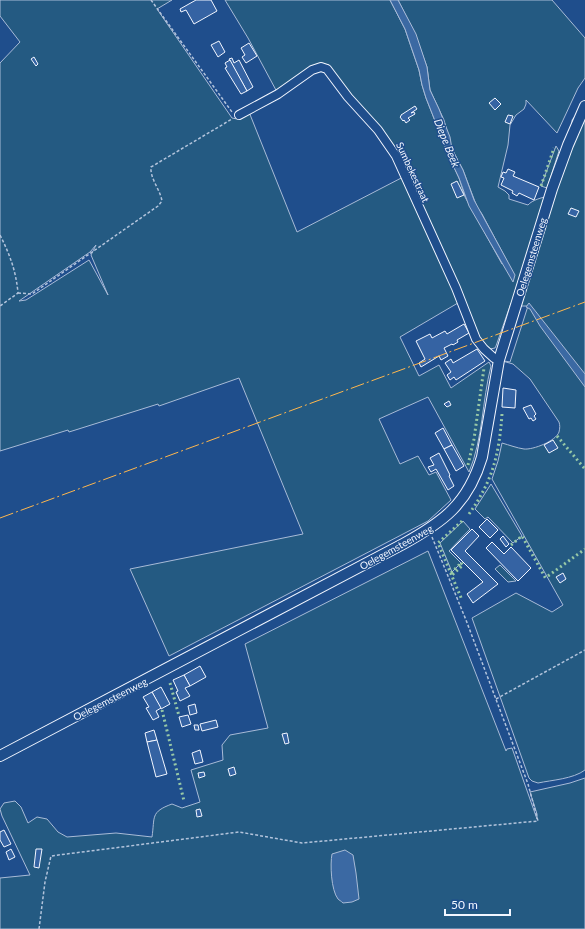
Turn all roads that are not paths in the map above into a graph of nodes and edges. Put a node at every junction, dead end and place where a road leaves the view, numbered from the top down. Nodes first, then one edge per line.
1 (585, 106) edge
2 (239, 115) road end
3 (499, 360) junction
4 (0, 756) edge

1 - 3 street, Oelegemsteenweg
2 - 3 street, Sumbekestraat
3 - 4 street, Oelegemsteenweg

